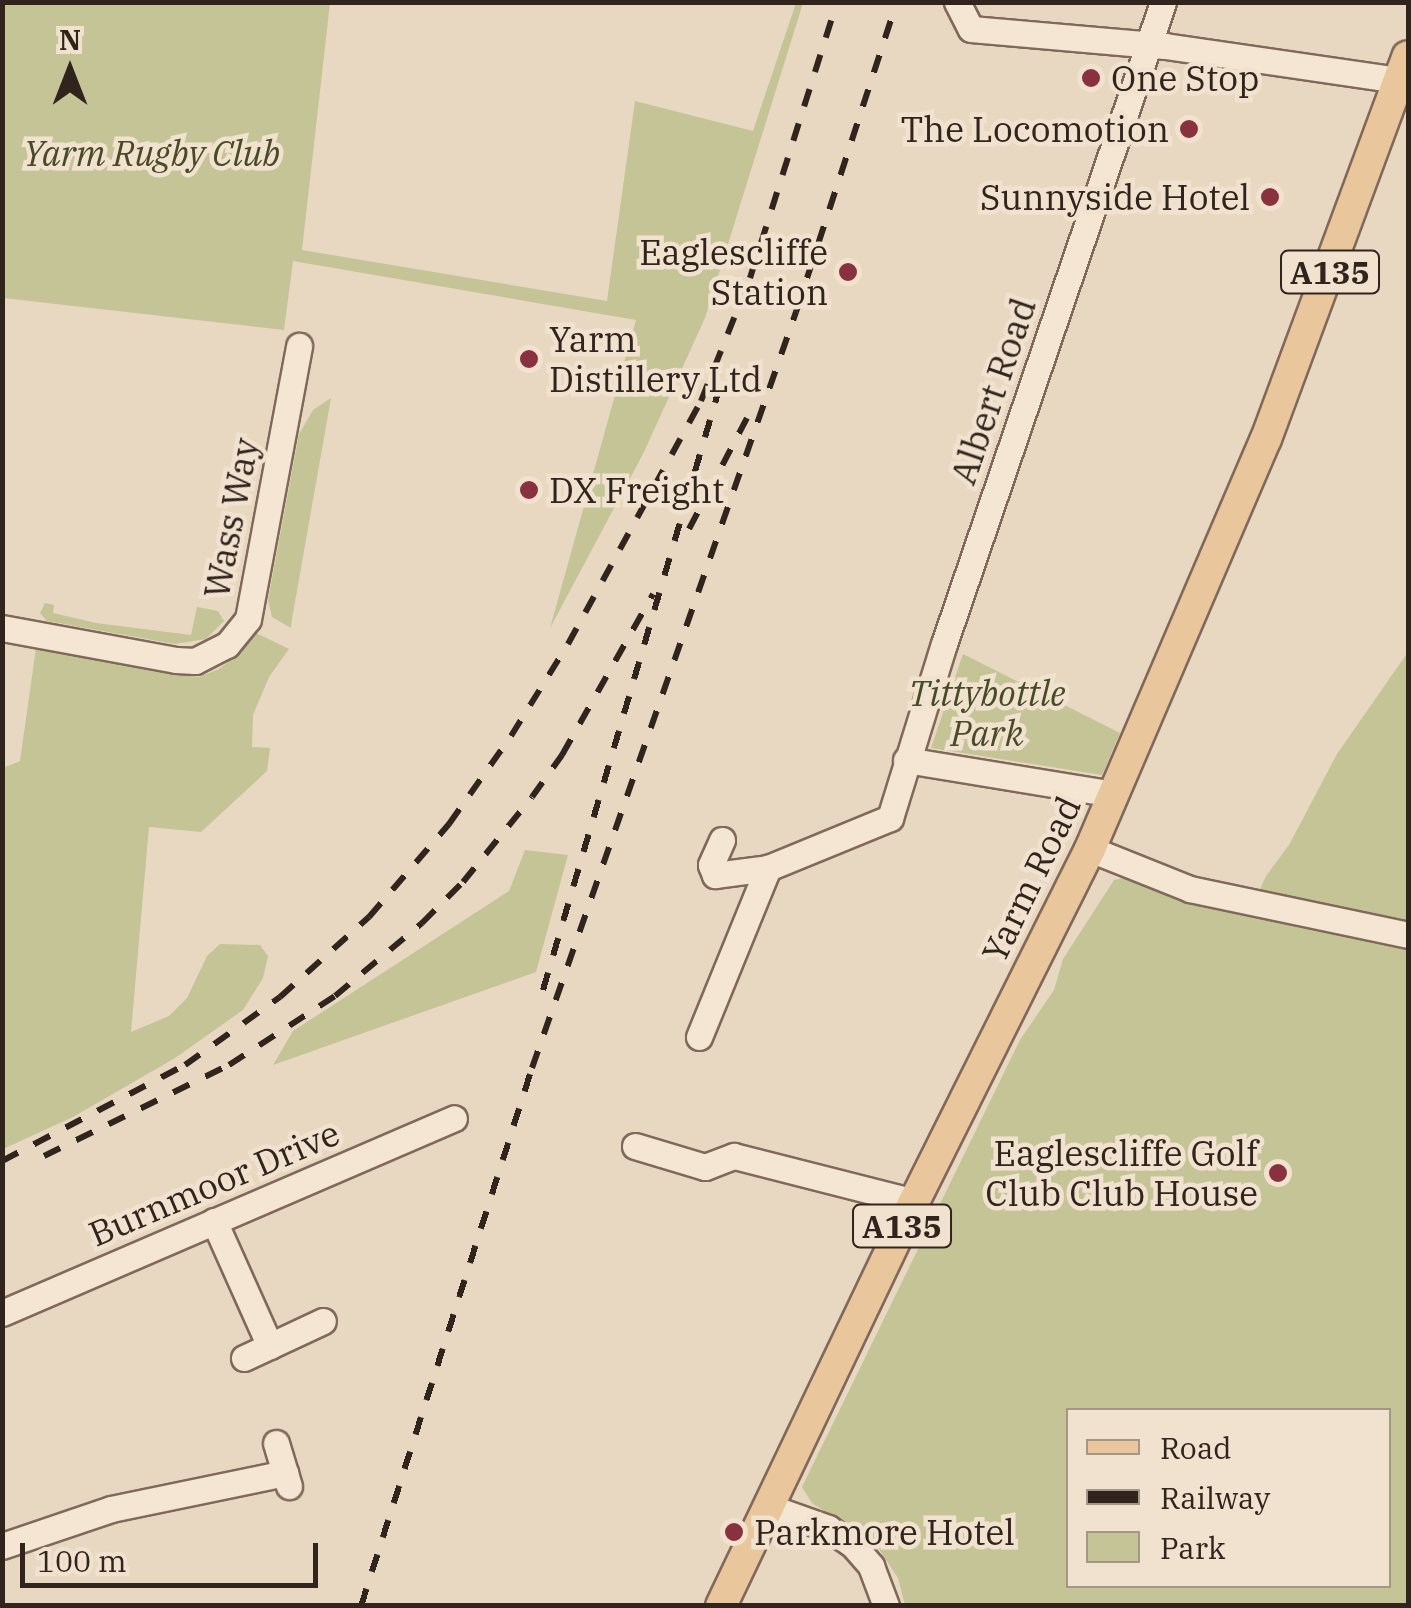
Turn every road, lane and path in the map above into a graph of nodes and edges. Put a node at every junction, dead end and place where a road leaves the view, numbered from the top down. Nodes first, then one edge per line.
1 (957, 2) edge
2 (1163, 2) edge
3 (1150, 44) junction
4 (1405, 74) edge
5 (299, 346) dead end
6 (2, 628) edge
7 (906, 760) junction
8 (1114, 794) junction
9 (722, 840) dead end
10 (1090, 849) junction
11 (768, 868) junction
12 (1408, 934) edge
13 (699, 1038) dead end
14 (454, 1118) dead end
15 (636, 1146) dead end
16 (914, 1202) junction
17 (214, 1221) junction
18 (2, 1314) edge
19 (322, 1321) dead end
20 (270, 1346) junction
21 (244, 1358) dead end
22 (276, 1443) dead end
23 (769, 1506) junction
24 (2, 1546) edge
25 (721, 1606) edge
26 (886, 1606) edge

1 - 3 street
2 - 3 street, Albert Road
3 - 4 street
3 - 7 street, Albert Road
4 - 8 main road, Yarm Road / A135
5 - 6 street, Wass Way
7 - 8 street
7 - 11 street, Albert Road
8 - 10 main road, Yarm Road / A135
9 - 11 street
10 - 12 street
10 - 16 main road, Yarm Road / A135
11 - 13 street
14 - 17 street, Burnmoor Drive
15 - 16 street
16 - 23 main road, Yarm Road / A135
17 - 18 street, Burnmoor Drive
17 - 20 street
19 - 20 street
20 - 21 street
22 - 24 street
23 - 25 main road, Yarm Road / A135
23 - 26 street

